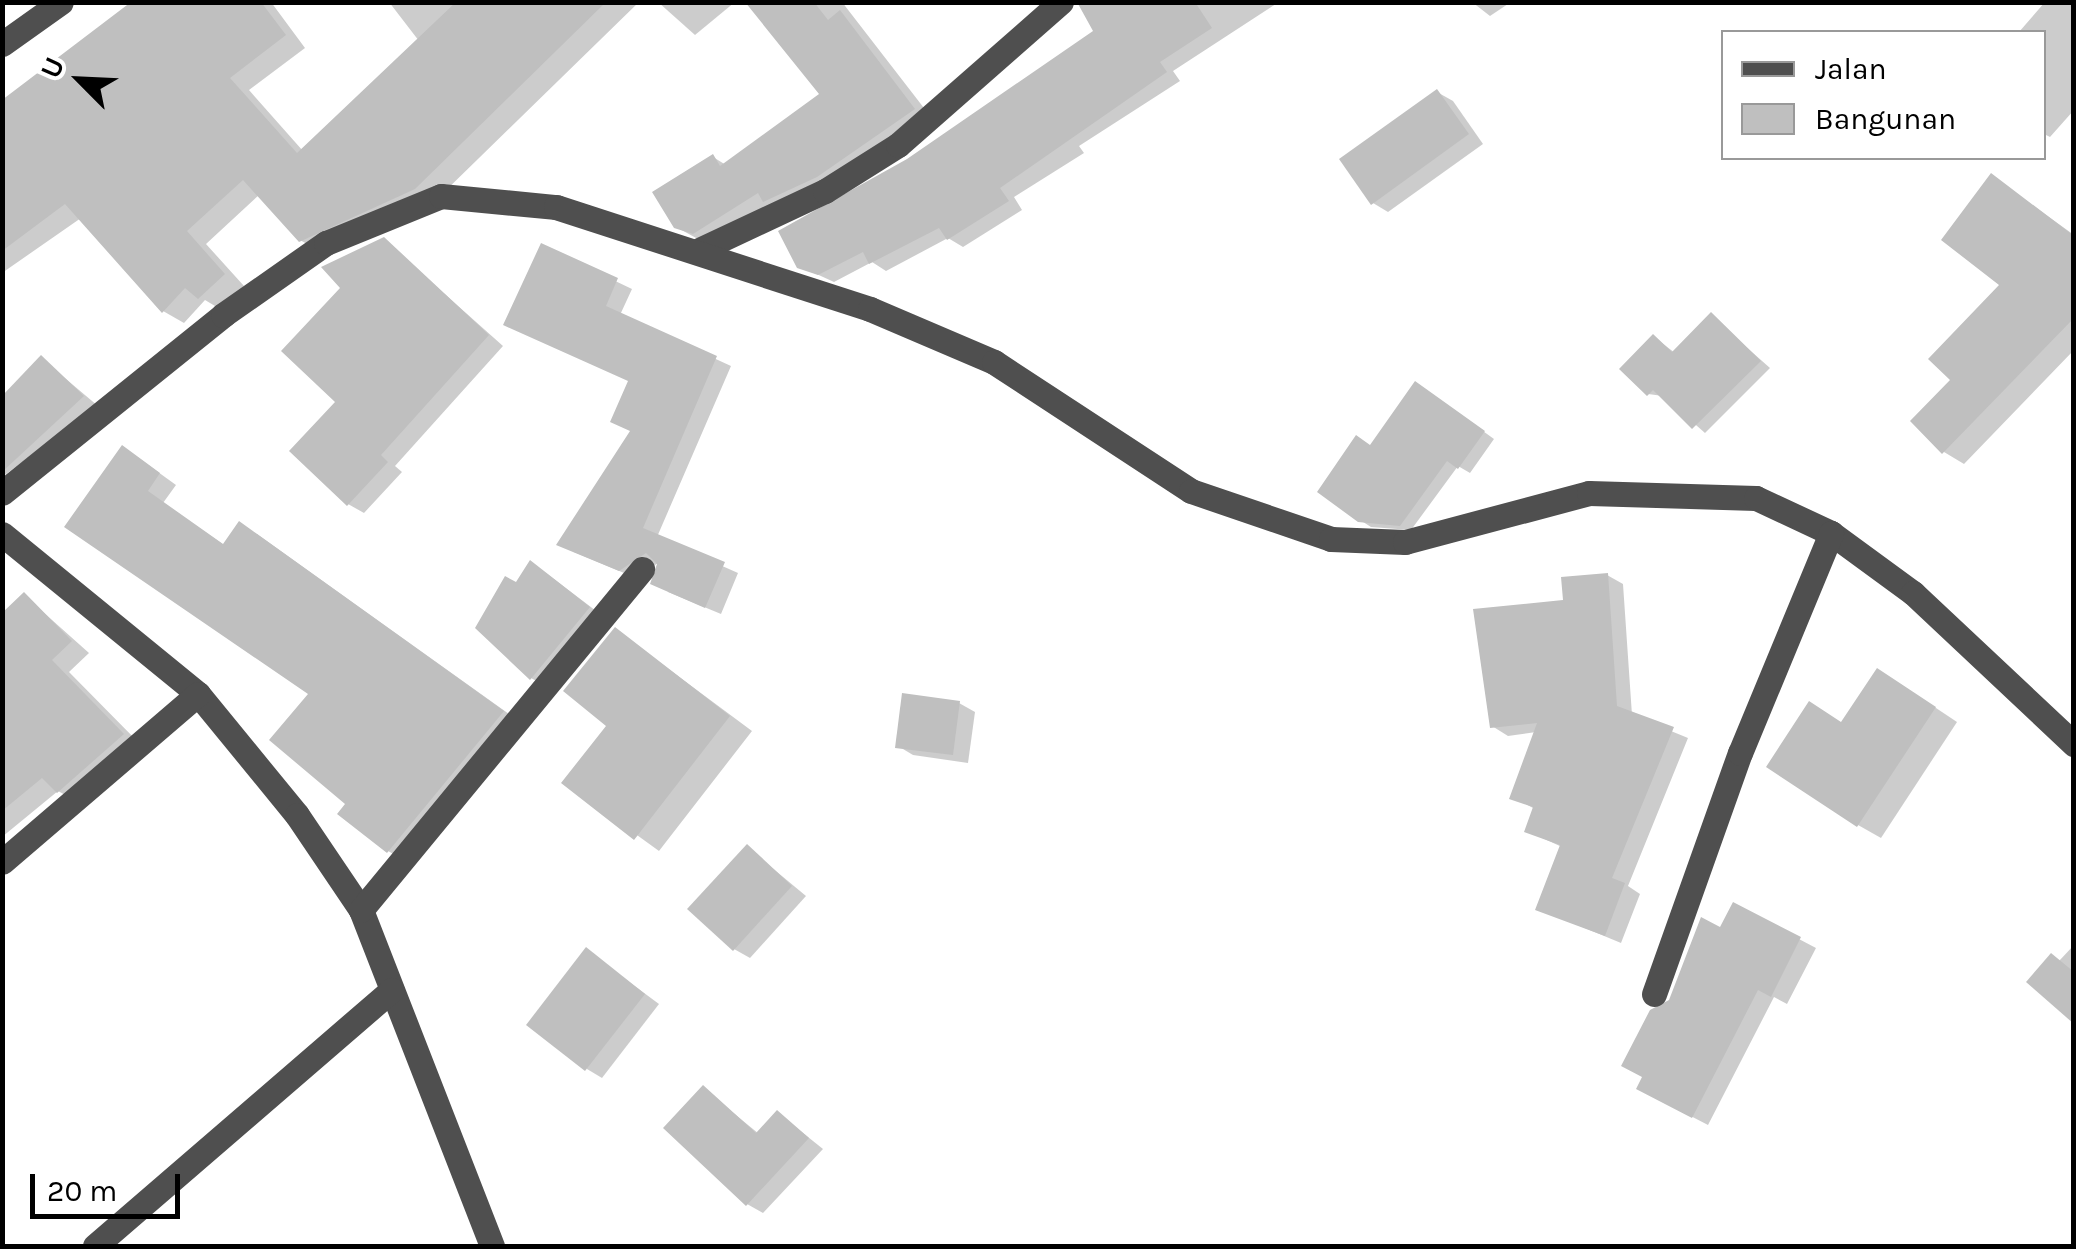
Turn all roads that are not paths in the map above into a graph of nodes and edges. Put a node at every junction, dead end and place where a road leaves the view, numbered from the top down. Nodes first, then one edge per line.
1 (60, 2) edge
2 (1061, 2) edge
3 (2, 44) edge
4 (699, 250) junction
5 (2, 492) edge
6 (1831, 533) junction
7 (2, 534) edge
8 (642, 568) dead end
9 (198, 694) junction
10 (2074, 744) edge
11 (2, 862) edge
12 (361, 910) junction
13 (392, 990) junction
14 (1654, 994) dead end
15 (95, 1246) edge
16 (492, 1246) edge

1 - 3 street
2 - 4 street
4 - 5 street
4 - 6 street
6 - 10 street
6 - 14 street
7 - 9 street
8 - 12 street
9 - 11 street
9 - 12 street
12 - 13 street
13 - 15 street
13 - 16 street

